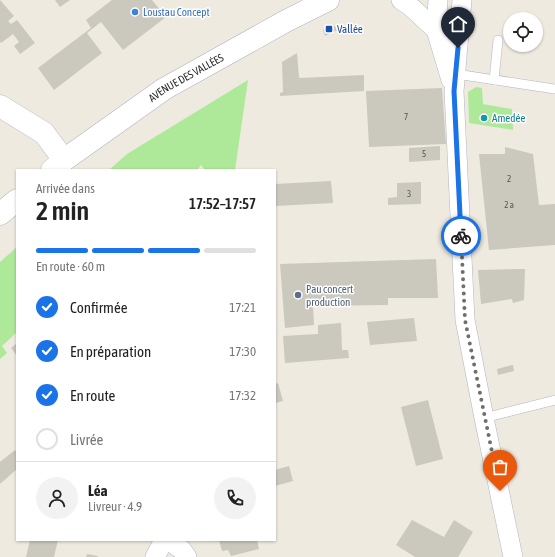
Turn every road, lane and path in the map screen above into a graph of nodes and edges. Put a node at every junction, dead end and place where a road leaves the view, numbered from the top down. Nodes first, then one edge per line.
1 (328, 0) edge
2 (401, 0) edge
3 (438, 0) edge
4 (462, 0) edge
5 (436, 30) junction
6 (498, 40) dead end
7 (494, 80) junction
8 (455, 83) junction
9 (555, 89) edge
10 (0, 106) edge
11 (58, 165) edge
12 (16, 201) edge
13 (0, 214) edge
14 (555, 400) edge
15 (484, 418) junction
16 (164, 541) edge
17 (169, 541) edge
18 (156, 557) edge
19 (187, 557) edge
20 (513, 557) edge

1 - 11 street, AVENUE DES VALLÉES
2 - 5 street
3 - 5 street
4 - 8 street
5 - 8 street
6 - 7 lane
7 - 8 lane
7 - 9 lane
8 - 15 street
10 - 11 street
12 - 13 street
14 - 15 lane
15 - 20 street
16 - 18 street
17 - 19 street

